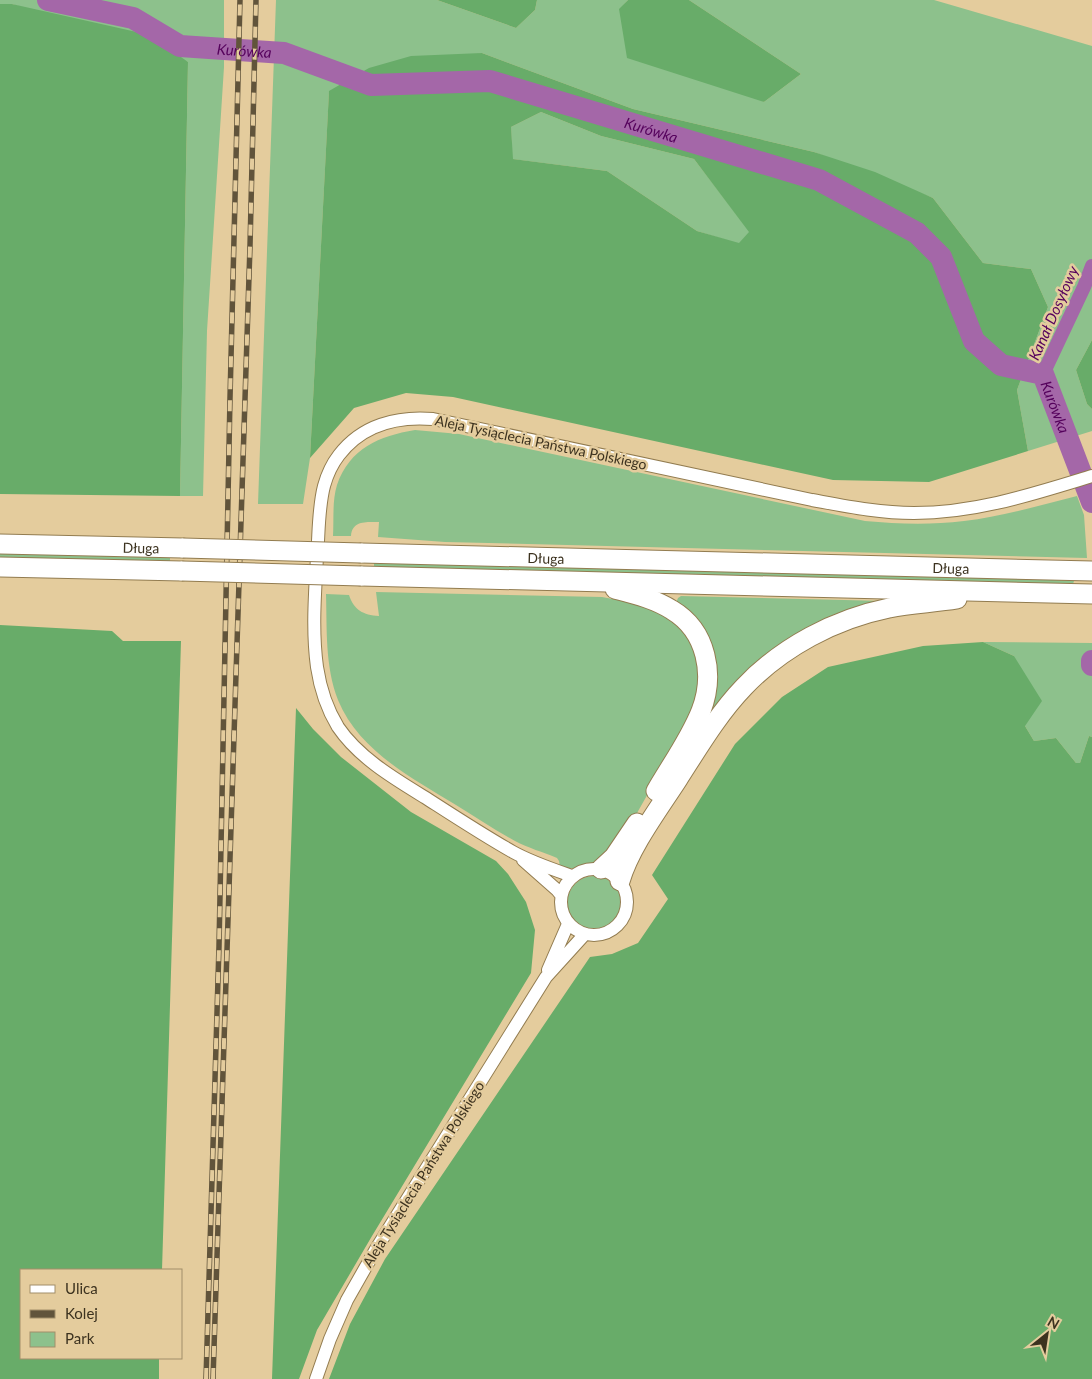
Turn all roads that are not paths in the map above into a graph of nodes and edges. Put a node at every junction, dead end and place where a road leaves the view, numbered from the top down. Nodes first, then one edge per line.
1 (1092, 476) edge
2 (0, 544) edge
3 (0, 567) edge
4 (1083, 571) edge
5 (590, 582) junction
6 (1000, 592) junction
7 (1083, 594) edge
8 (513, 852) junction
9 (601, 869) junction
10 (572, 876) junction
11 (620, 881) junction
12 (561, 895) junction
13 (568, 924) junction
14 (585, 934) junction
15 (546, 977) junction
16 (316, 1379) edge

1 - 8 street, Aleja Tysiąclecia Państwa Polskiego
2 - 4 highway, Długa, bridge
3 - 5 highway, Długa, bridge
5 - 6 highway
5 - 9 highway
6 - 7 highway
6 - 11 highway
8 - 10 street, Aleja Tysiąclecia Państwa Polskiego
8 - 12 street, Aleja Tysiąclecia Państwa Polskiego
9 - 10 street
9 - 11 street
10 - 12 street
11 - 14 street
12 - 13 street
13 - 14 street
13 - 15 street, Aleja Tysiąclecia Państwa Polskiego
14 - 15 street, Aleja Tysiąclecia Państwa Polskiego
15 - 16 street, Aleja Tysiąclecia Państwa Polskiego

